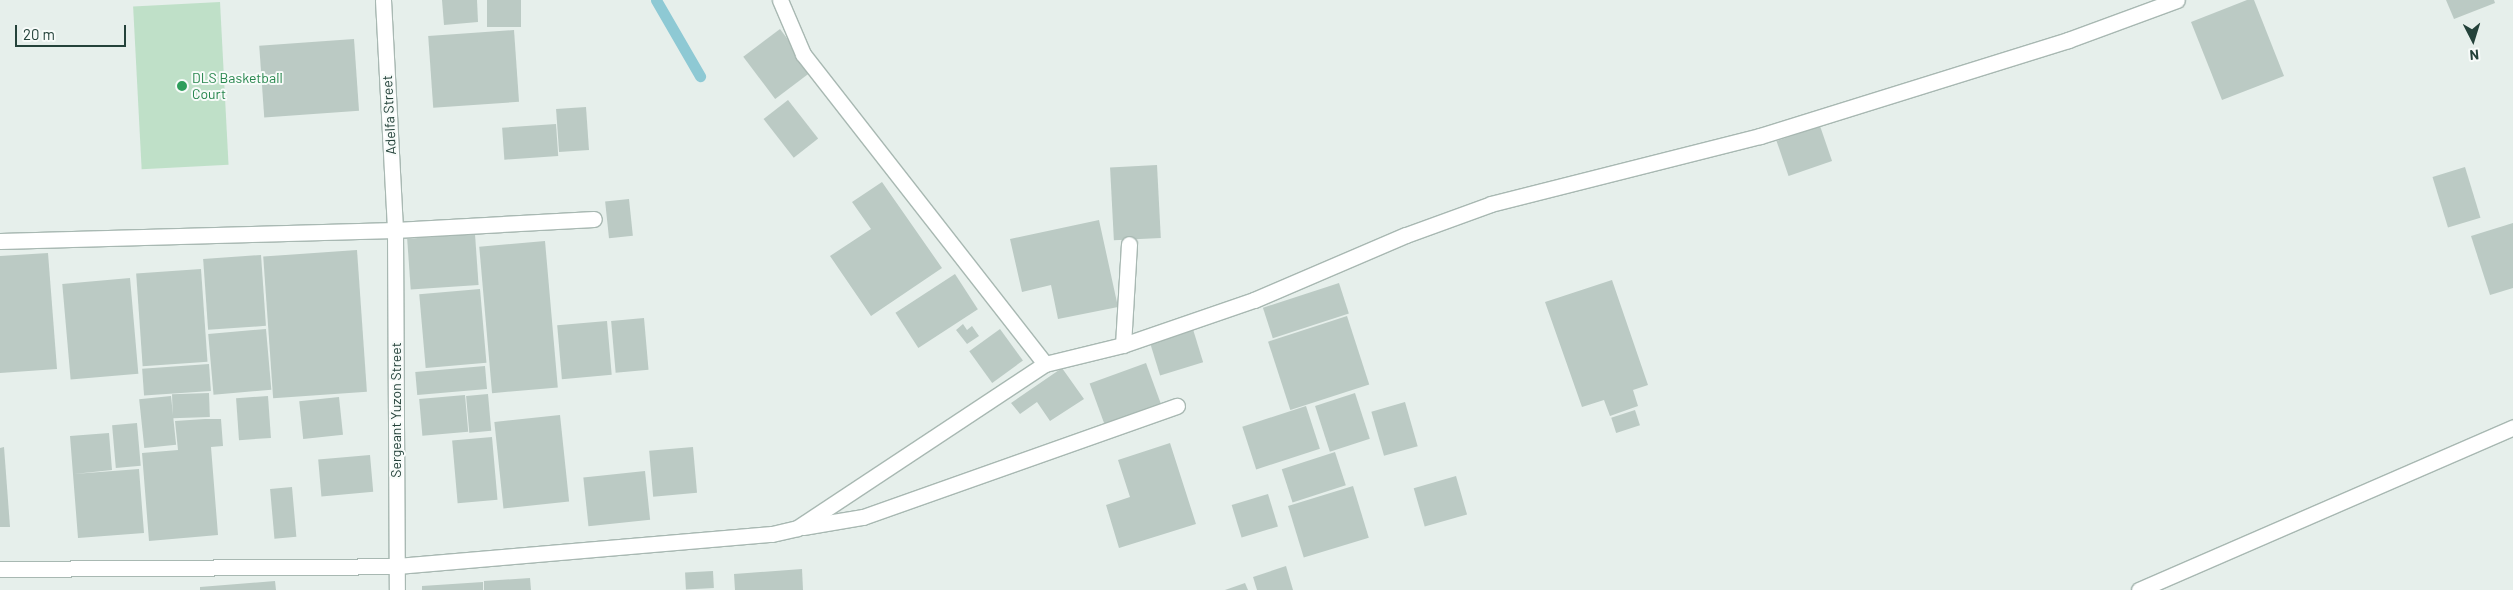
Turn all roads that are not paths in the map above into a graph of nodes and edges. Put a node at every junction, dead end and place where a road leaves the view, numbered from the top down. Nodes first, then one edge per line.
1 (383, 0) edge
2 (780, 0) edge
3 (2177, 0) edge
4 (594, 219) dead end
5 (395, 230) junction
6 (0, 241) edge
7 (1129, 244) dead end
8 (1123, 345) junction
9 (1045, 364) junction
10 (1177, 406) dead end
11 (2513, 428) edge
12 (797, 528) junction
13 (397, 566) junction
14 (0, 569) edge
15 (397, 590) edge
16 (2139, 590) edge

1 - 5 street, Adelfa Street
2 - 9 street
3 - 8 street
4 - 5 street
5 - 6 street
5 - 13 street, Sergeant Yuzon Street
7 - 8 street
8 - 9 street
9 - 12 street
10 - 12 street
11 - 16 street
12 - 13 street
13 - 14 street
13 - 15 street, Sergeant Yuzon Street

